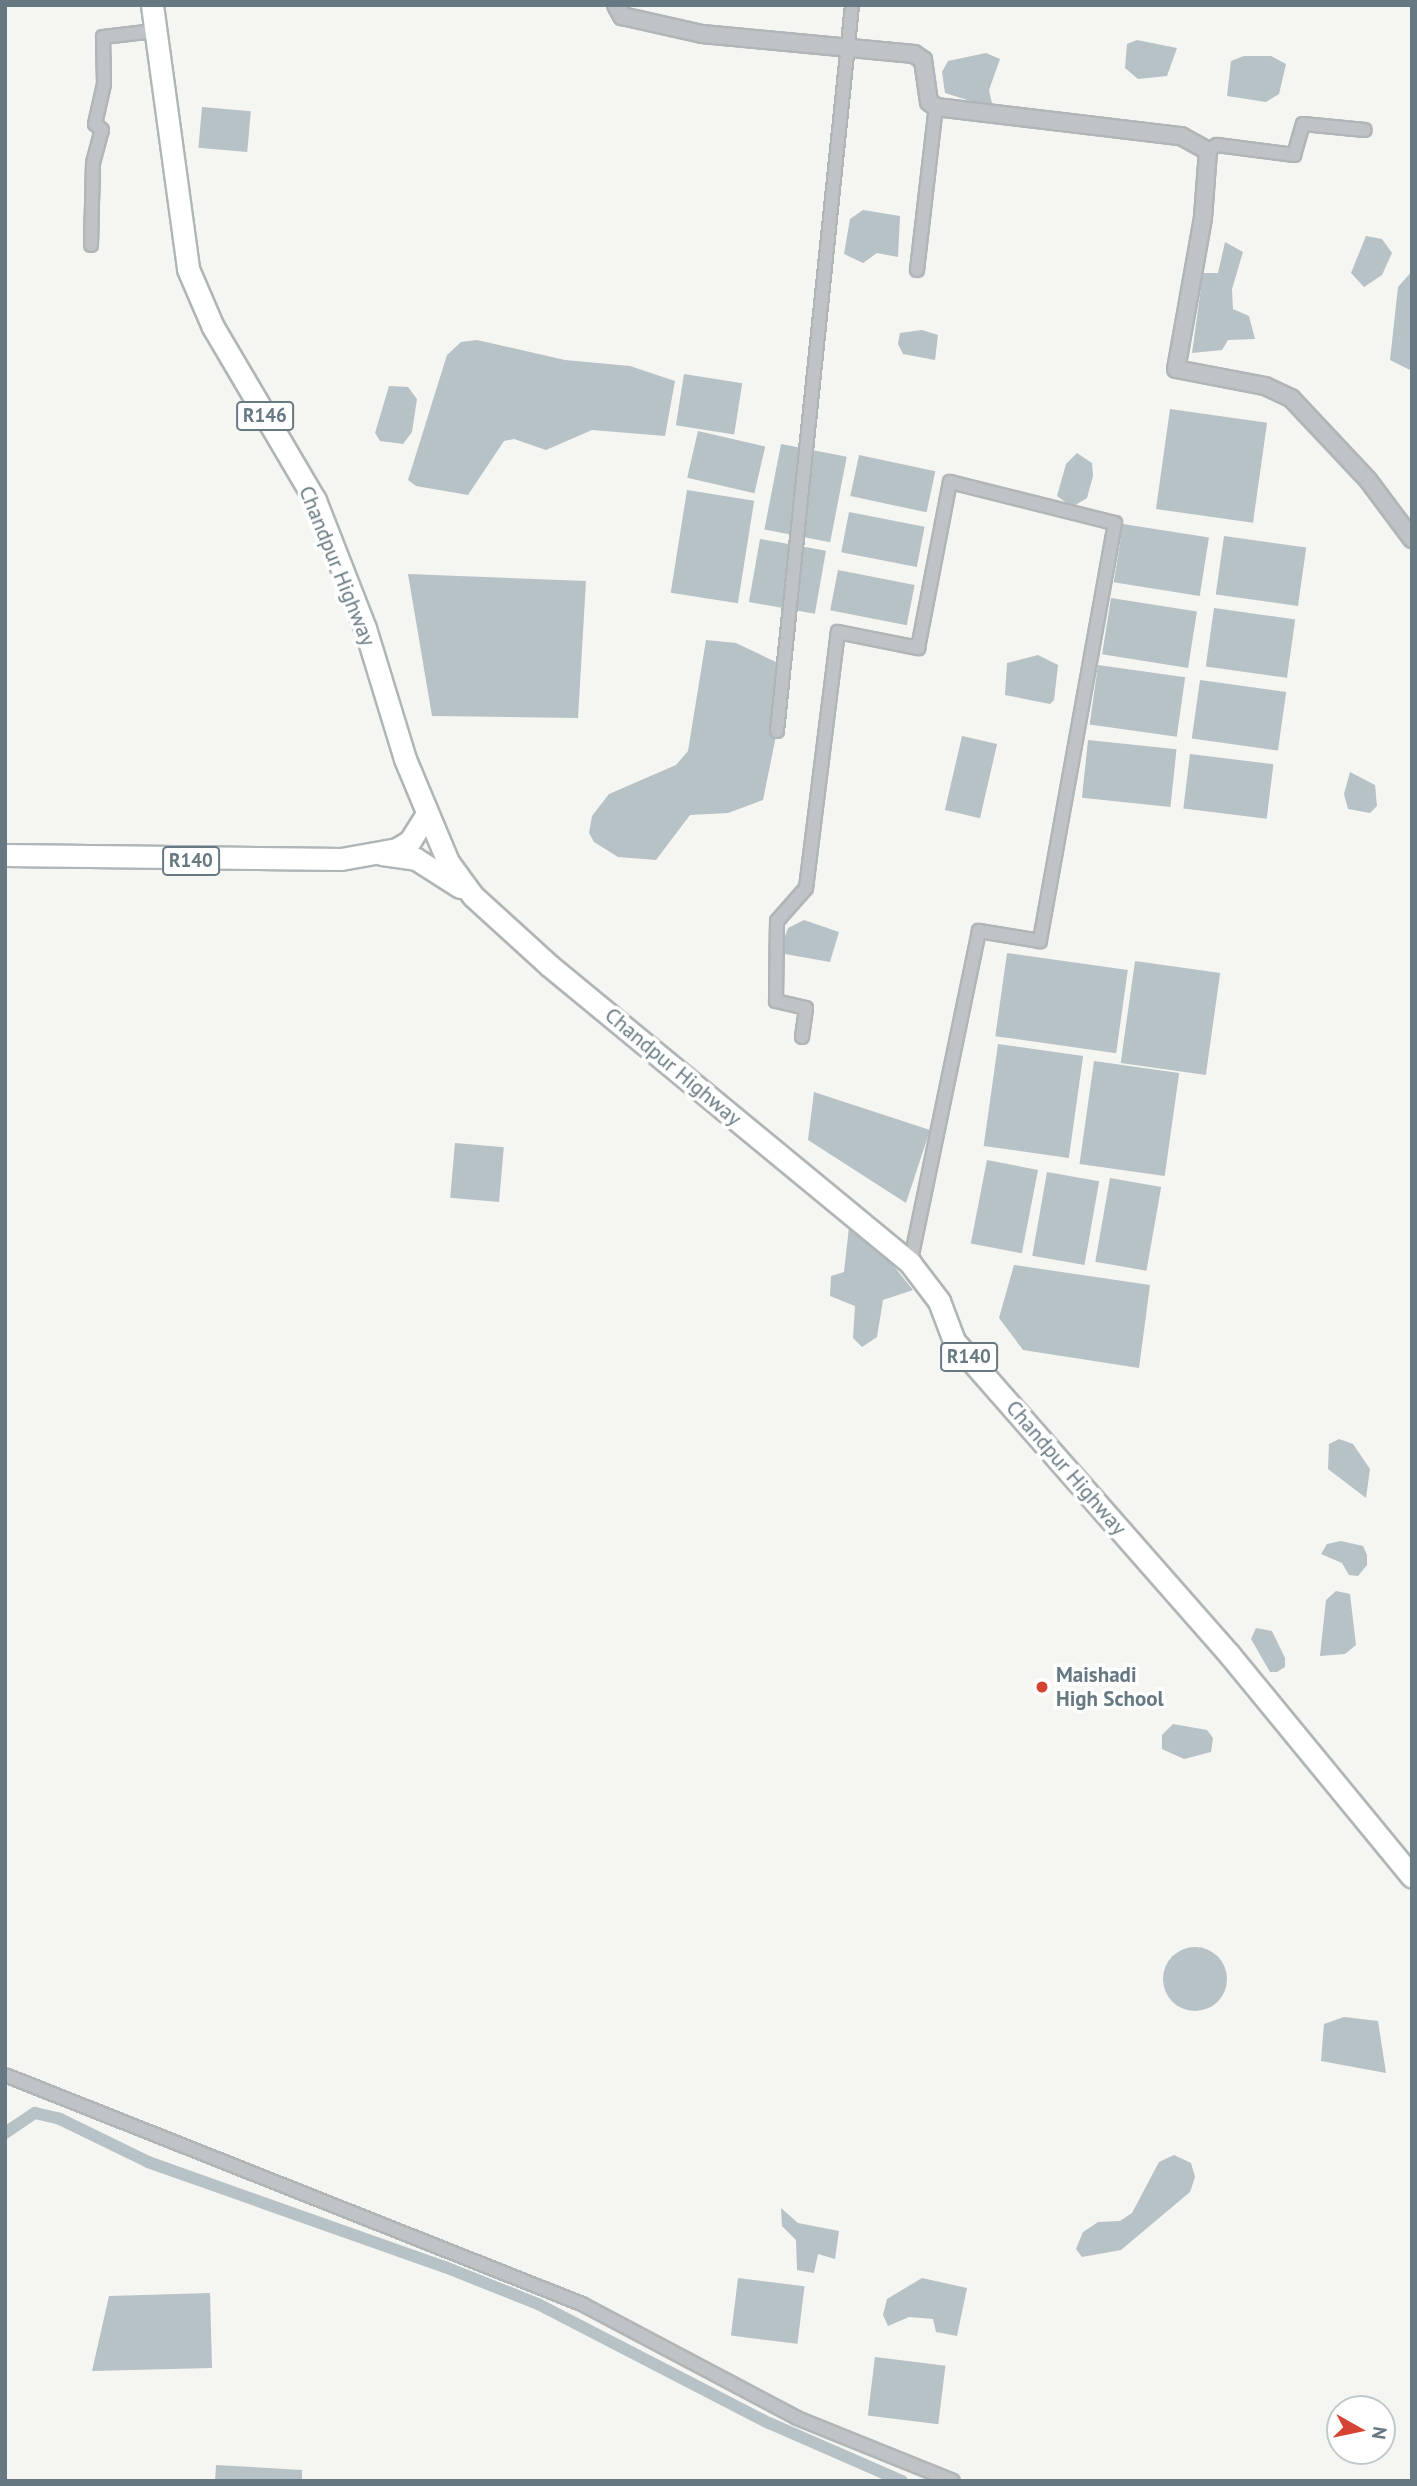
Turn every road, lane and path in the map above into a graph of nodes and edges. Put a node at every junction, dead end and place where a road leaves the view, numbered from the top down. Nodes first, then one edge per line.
1 (152, 5) edge
2 (616, 5) edge
3 (852, 5) edge
4 (155, 31) junction
5 (936, 107) junction
6 (1365, 130) dead end
7 (1208, 150) junction
8 (91, 245) dead end
9 (917, 270) dead end
10 (1412, 539) edge
11 (777, 731) dead end
12 (426, 815) junction
13 (376, 853) junction
14 (5, 855) edge
15 (473, 896) junction
16 (802, 1037) dead end
17 (910, 1263) junction
18 (1412, 1877) edge
19 (5, 2075) edge
20 (953, 2481) edge

1 - 4 main road, Chandpur Highway / R146
2 - 5 street
3 - 11 street
4 - 8 street
4 - 12 main road, Chandpur Highway / R146
5 - 7 street
5 - 9 street
6 - 7 street
7 - 10 street
12 - 13 main road, R140
12 - 15 main road, R140
13 - 14 main road, R140
13 - 15 main road, R140
15 - 17 main road, Chandpur Highway / R140
16 - 17 street
17 - 18 main road, Chandpur Highway / R140
19 - 20 street

